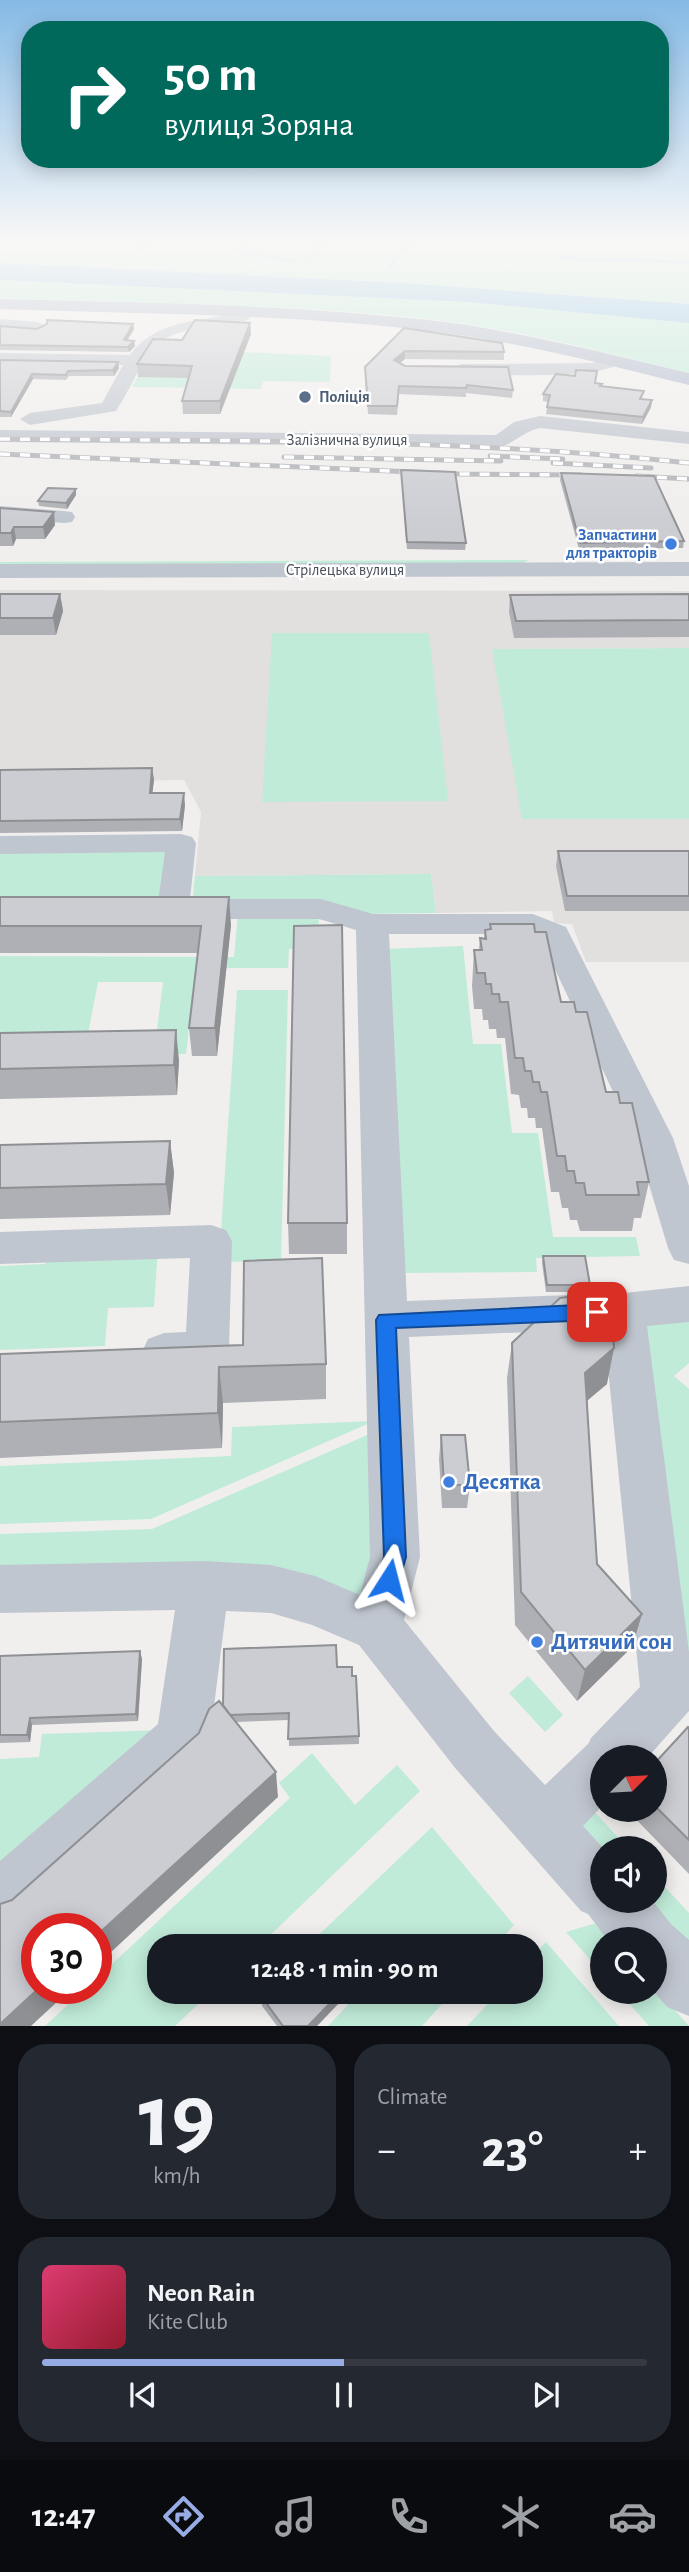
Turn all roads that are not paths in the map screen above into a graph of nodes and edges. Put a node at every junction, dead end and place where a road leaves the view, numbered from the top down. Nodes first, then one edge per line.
1 (164, 336) edge
2 (494, 336) edge
3 (0, 359) edge
4 (137, 360) junction
5 (613, 361) junction
6 (444, 368) edge
7 (515, 369) junction
8 (571, 377) edge
9 (689, 379) edge
10 (30, 419) dead end
11 (0, 436) edge
12 (689, 438) edge
13 (0, 512) edge
14 (64, 517) dead end
15 (689, 569) edge
16 (0, 571) edge
17 (0, 845) edge
18 (372, 925) junction
19 (0, 1248) edge
20 (689, 1248) edge
21 (689, 1304) edge
22 (624, 1311) junction
23 (386, 1320) junction
24 (124, 1353) edge
25 (204, 1585) junction
26 (0, 1589) edge
27 (377, 1627) junction
28 (678, 1707) edge
29 (626, 1745) edge
30 (590, 1778) edge
31 (544, 1826) junction
32 (590, 1877) edge
33 (0, 1900) edge
34 (624, 1913) edge
35 (636, 1927) edge
36 (667, 1961) edge
37 (689, 1985) edge

1 - 4 street
2 - 5 main road
3 - 4 street
4 - 10 street
5 - 7 street
5 - 9 main road
6 - 7 street
7 - 8 street
11 - 12 street, Залізнична вулиця
13 - 14 street
15 - 16 street, Стрілецька вулиця
17 - 18 street
18 - 20 street
18 - 23 street
19 - 24 street
21 - 22 street
22 - 23 street
22 - 28 street
23 - 27 street
25 - 26 street
25 - 27 street
25 - 33 street
27 - 31 street
28 - 29 street
30 - 31 street
31 - 32 street
34 - 35 street
36 - 37 street

